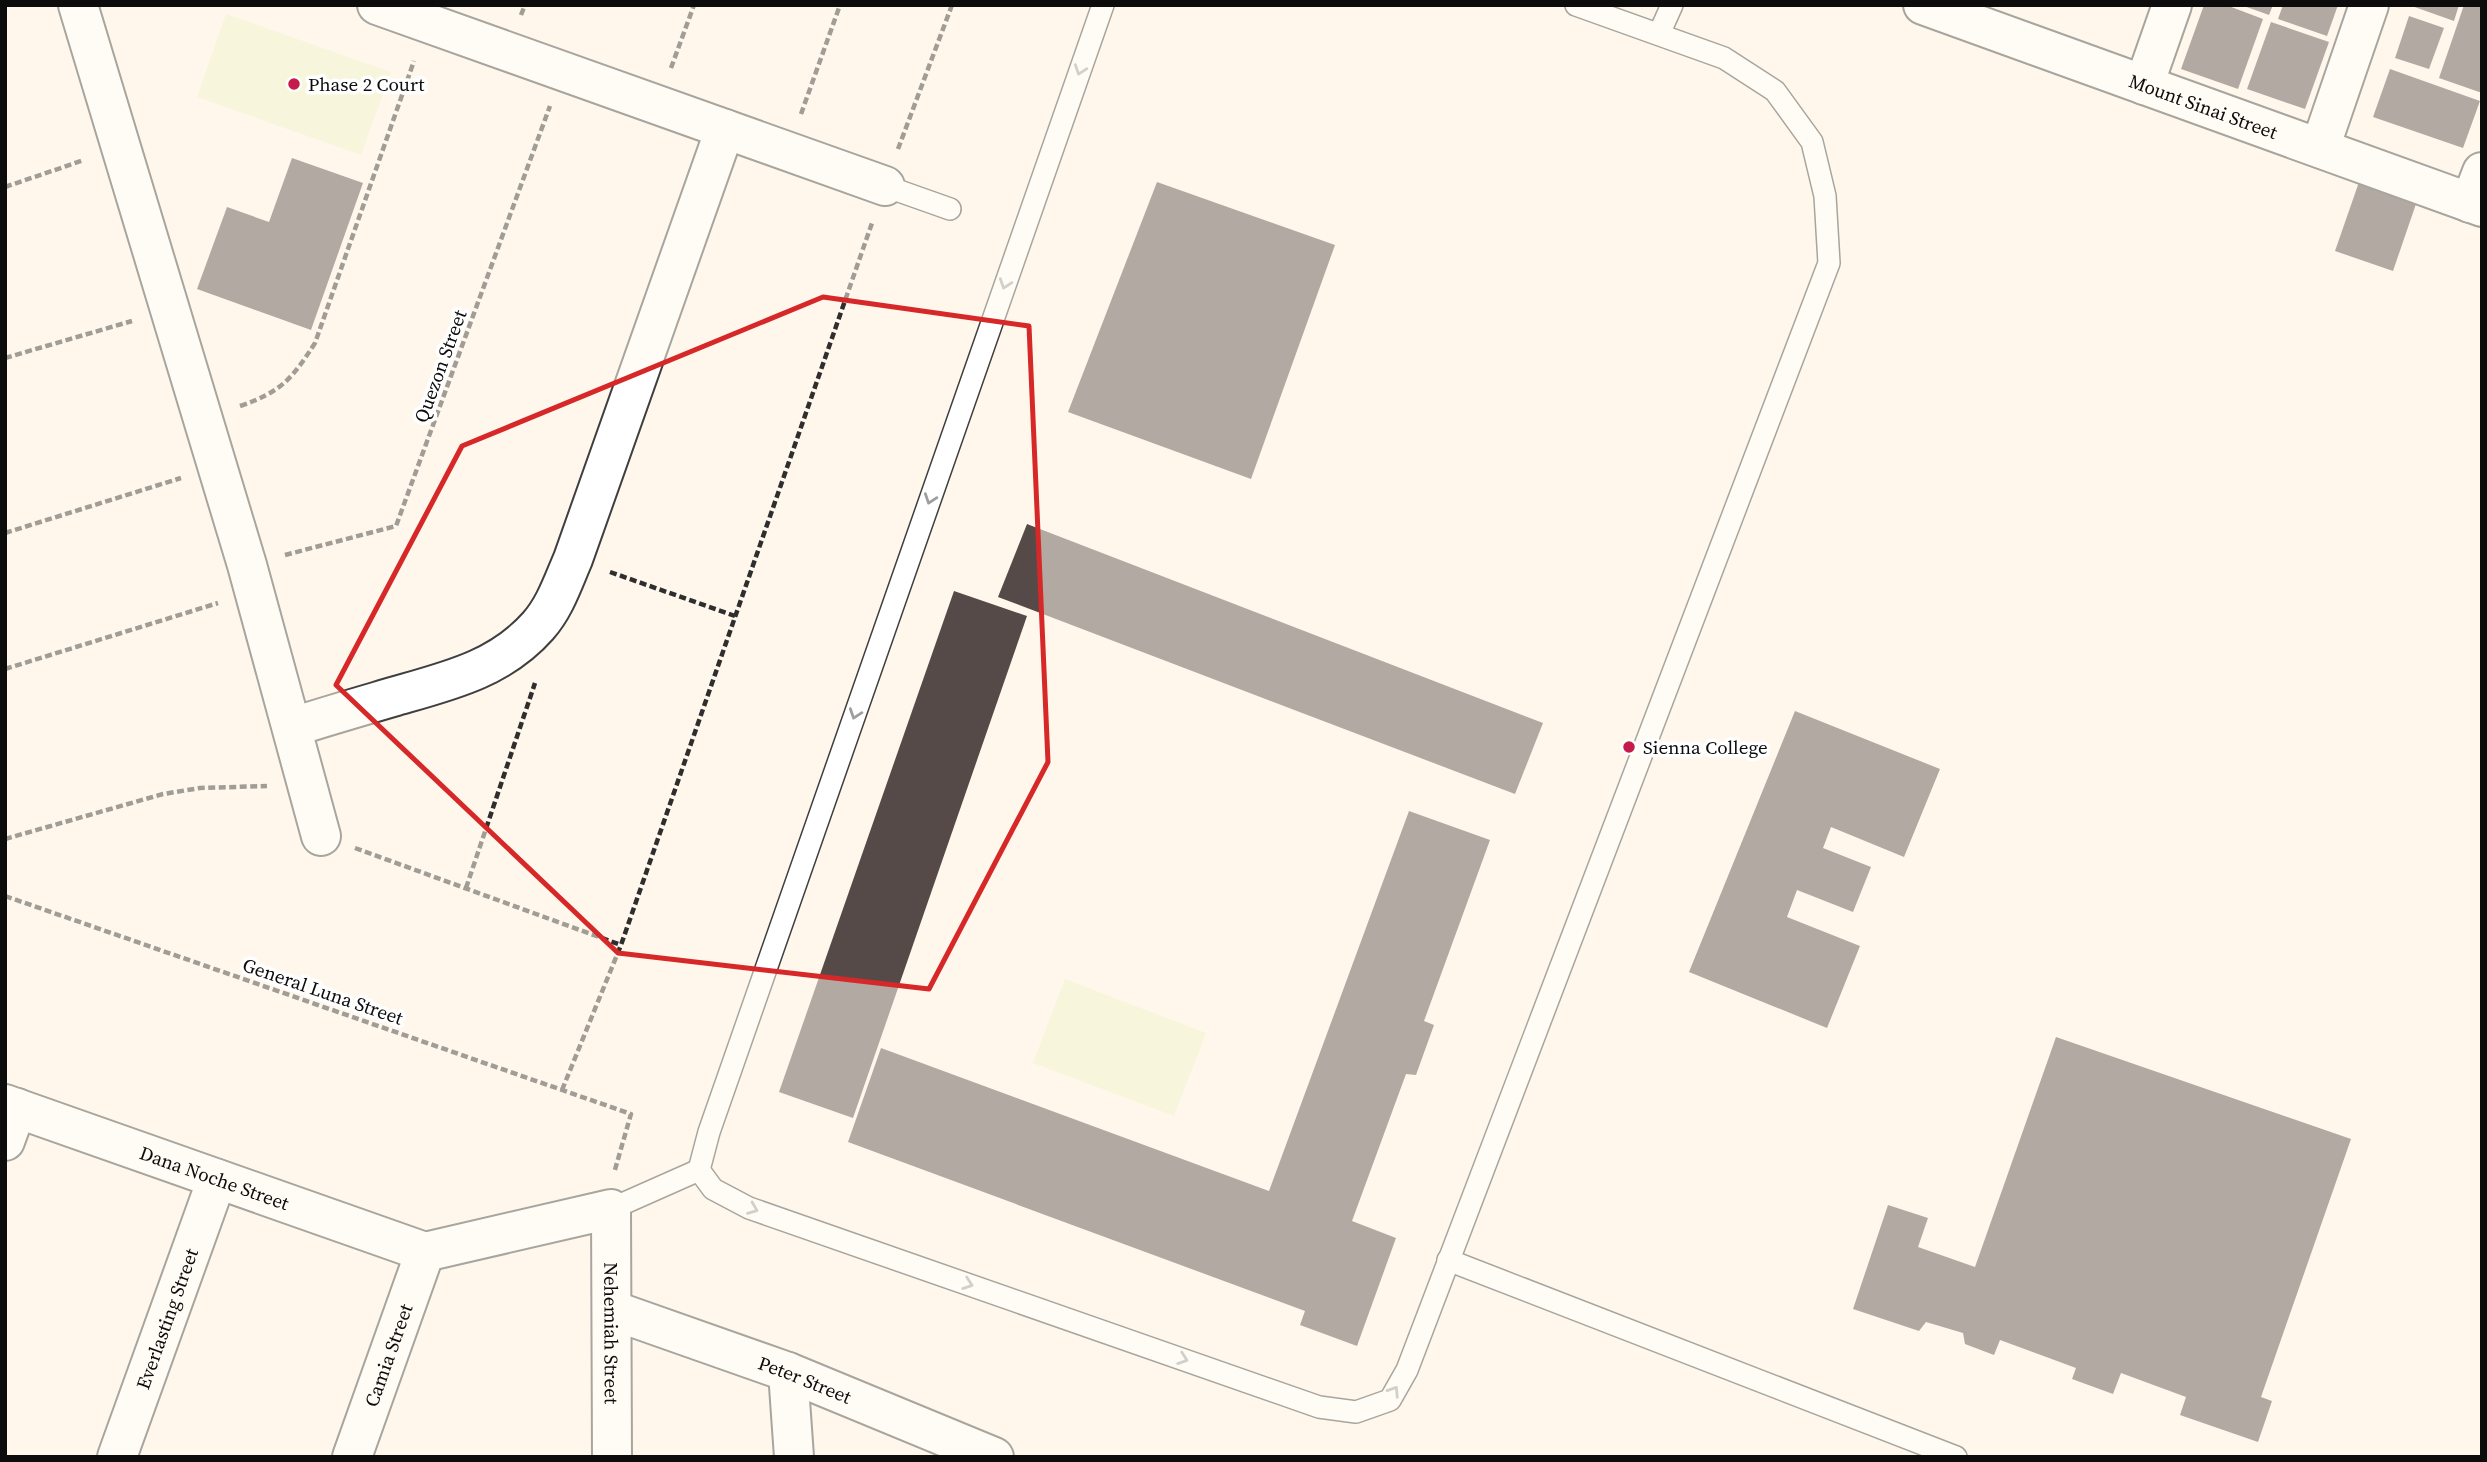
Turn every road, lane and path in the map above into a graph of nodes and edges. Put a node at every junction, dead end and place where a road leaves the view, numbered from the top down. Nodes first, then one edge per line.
1 (78, 5) edge
2 (377, 5) edge
3 (694, 5) edge
4 (840, 5) edge
5 (952, 5) edge
6 (1103, 5) edge
7 (1576, 5) edge
8 (1672, 5) edge
9 (1923, 5) edge
10 (2172, 5) edge
11 (2369, 5) edge
12 (427, 23) junction
13 (1659, 34) junction
14 (563, 71) junction
15 (2144, 85) junction
16 (657, 105) junction
17 (725, 129) junction
18 (121, 147) junction
19 (2319, 148) junction
20 (788, 151) junction
21 (885, 186) junction
22 (5, 187) edge
23 (2478, 194) edge
24 (950, 209) dead end
25 (170, 310) junction
26 (5, 358) edge
27 (202, 418) junction
28 (217, 467) junction
29 (5, 533) edge
30 (573, 559) junction
31 (251, 578) junction
32 (735, 616) junction
33 (540, 624) junction
34 (5, 669) edge
35 (293, 727) junction
36 (309, 790) junction
37 (321, 836) joint
38 (5, 839) edge
39 (466, 888) junction
40 (5, 896) edge
41 (621, 945) junction
42 (562, 1090) junction
43 (9, 1118) edge
44 (699, 1170) junction
45 (217, 1179) junction
46 (611, 1209) junction
47 (425, 1252) junction
48 (1448, 1260) junction
49 (612, 1310) junction
50 (788, 1372) junction
51 (958, 1450) edge
52 (117, 1457) edge
53 (352, 1457) edge
54 (612, 1457) edge
55 (793, 1457) edge
56 (994, 1457) edge
57 (1956, 1457) edge

1 - 18 street
2 - 12 street
3 - 16 path
4 - 20 path
5 - 21 path
6 -> 44 lane
7 - 13 lane
8 - 13 lane
9 - 15 street, Mount Sinai Street
10 - 15 street
11 - 19 street
12 - 14 street
12 - 27 path
13 - 48 lane
14 - 16 street
14 - 31 path, Quezon Street
15 - 19 street, Mount Sinai Street
16 - 17 street
17 - 20 street
17 - 30 street
18 - 22 path
18 - 25 street
19 - 23 street, Mount Sinai Street
20 - 21 street
21 - 24 lane
21 - 32 path
25 - 26 path
25 - 27 street
27 - 28 street
28 - 29 path
28 - 31 street
30 - 32 path
30 - 33 street
31 - 34 path
31 - 35 street
32 - 41 path
33 - 35 street
33 - 39 path
35 - 36 street
36 - 37 street
36 - 38 path
37 - 39 path
39 - 41 path
40 - 42 path, General Luna Street
41 - 42 path
42 - 46 path, General Luna Street
43 - 45 street, Dana Noche Street
44 - 46 lane
44 -> 48 lane
45 - 47 street, Dana Noche Street
45 - 52 street, Everlasting Street
46 - 47 street
46 - 49 street, Nehemiah Street
47 - 53 street, Camia Street
48 - 57 lane
49 - 50 street, Peter Street
49 - 54 street, Nehemiah Street
50 - 51 street, Peter Street
50 - 55 street
51 - 56 street, Peter Street

